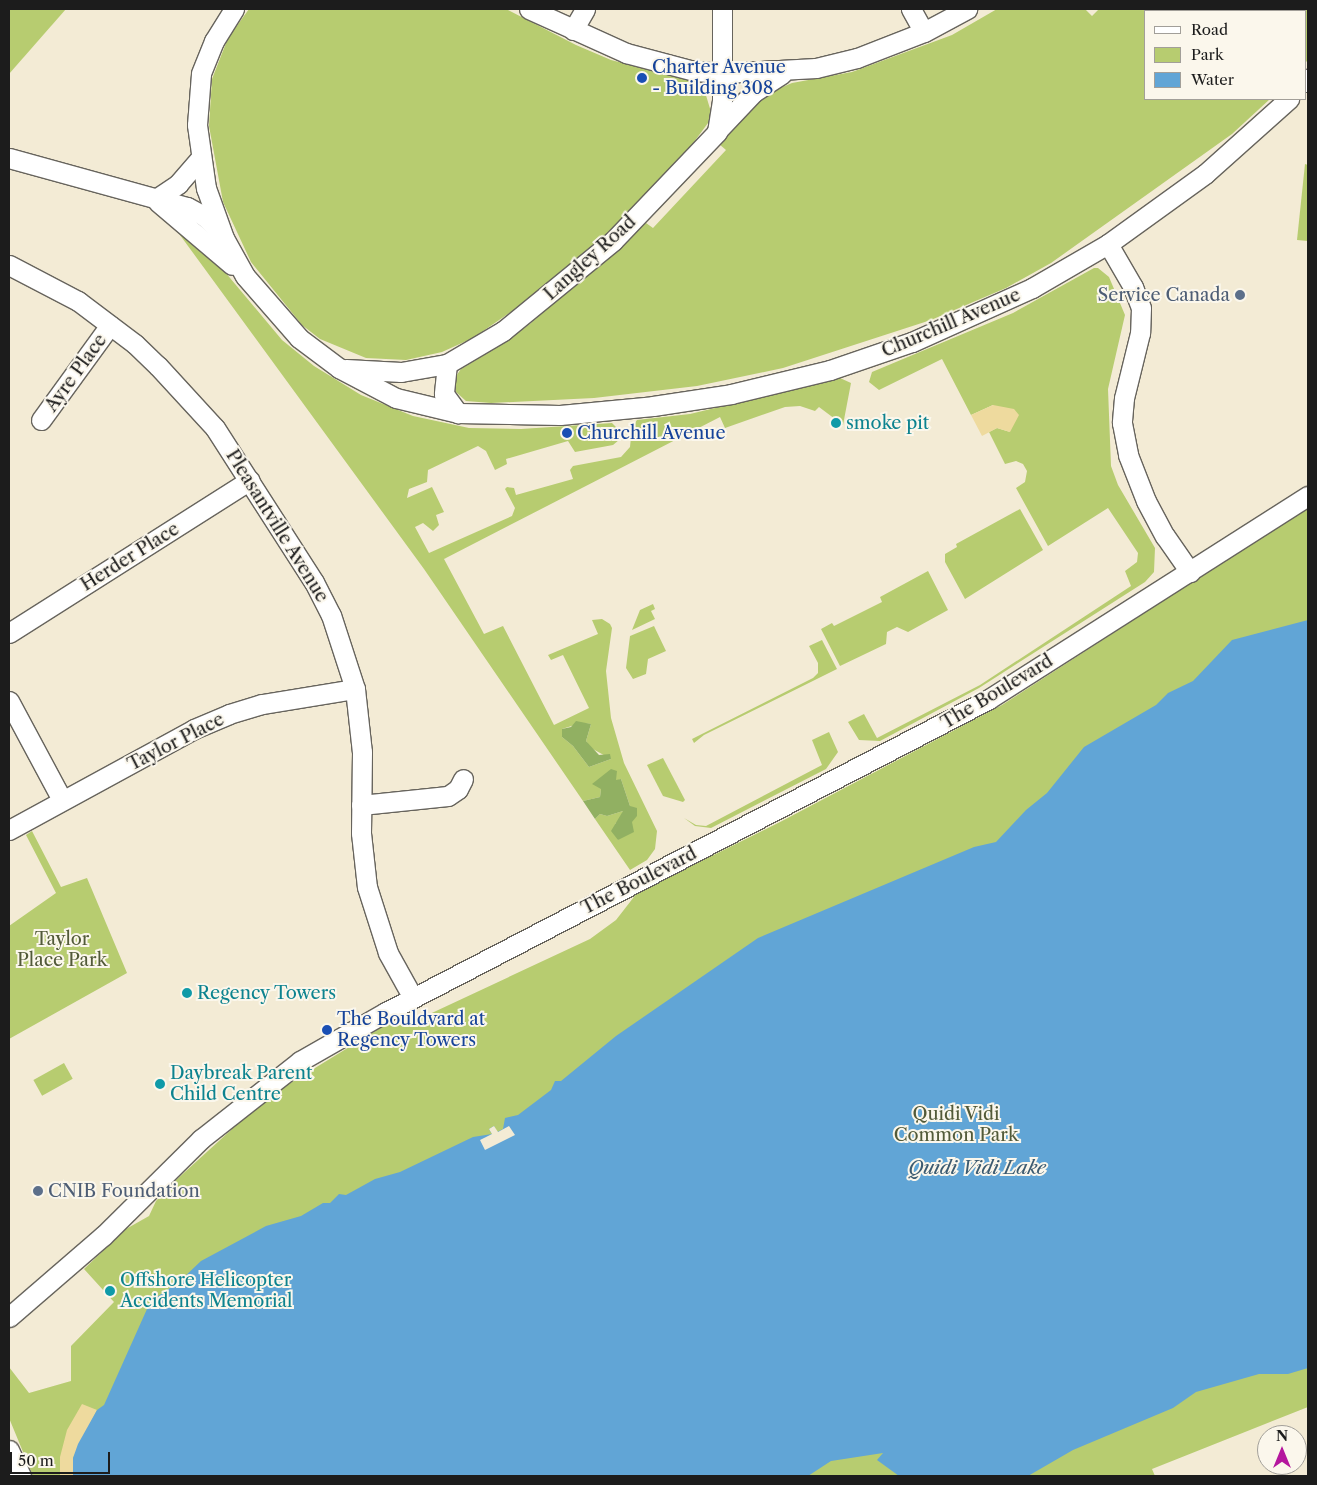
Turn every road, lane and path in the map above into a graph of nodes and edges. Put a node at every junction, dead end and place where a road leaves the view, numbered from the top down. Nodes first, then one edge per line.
1 (234, 9) edge
2 (529, 9) edge
3 (585, 9) edge
4 (722, 9) edge
5 (911, 9) edge
6 (966, 9) edge
7 (573, 30) junction
8 (924, 32) junction
9 (787, 71) junction
10 (724, 73) junction
11 (1288, 100) edge
12 (716, 132) junction
13 (9, 158) edge
14 (200, 158) junction
15 (156, 199) junction
16 (224, 238) junction
17 (1108, 244) junction
18 (9, 265) edge
19 (245, 276) junction
20 (110, 324) junction
21 (446, 364) junction
22 (339, 368) junction
23 (458, 414) junction
24 (41, 420) dead end
25 (250, 480) junction
26 (1308, 496) edge
27 (1190, 572) junction
28 (9, 632) edge
29 (355, 689) junction
30 (9, 700) edge
31 (463, 779) dead end
32 (62, 800) junction
33 (361, 805) junction
34 (9, 830) edge
35 (413, 998) junction
36 (9, 1317) edge
37 (9, 1450) edge
38 (21, 1476) edge

1 - 14 street
2 - 7 street
3 - 7 street
4 - 10 street, Langley Road
5 - 8 street
6 - 8 street
7 - 10 street
8 - 9 street
9 - 10 street
9 - 12 street, Langley Road
10 - 12 street, Langley Road
11 - 17 street, Churchill Avenue
12 - 21 street, Langley Road
13 - 15 street
14 - 15 street
14 - 16 street
15 - 16 street
15 - 19 street
16 - 19 street
17 - 23 street, Churchill Avenue
17 - 27 street
18 - 20 street, Pleasantville Avenue
19 - 22 street, Churchill Avenue
20 - 24 street, Ayre Place
20 - 25 street, Pleasantville Avenue
21 - 22 street, Langley Road
21 - 23 street
22 - 23 street, Churchill Avenue
25 - 28 street, Herder Place
25 - 29 street, Pleasantville Avenue
26 - 27 street, The Boulevard
27 - 35 street, The Boulevard
29 - 32 street, Taylor Place
29 - 33 street, Pleasantville Avenue
30 - 32 street
31 - 33 street
32 - 34 street, Taylor Place
33 - 35 street, Pleasantville Avenue
35 - 36 street, The Boulevard
37 - 38 street

